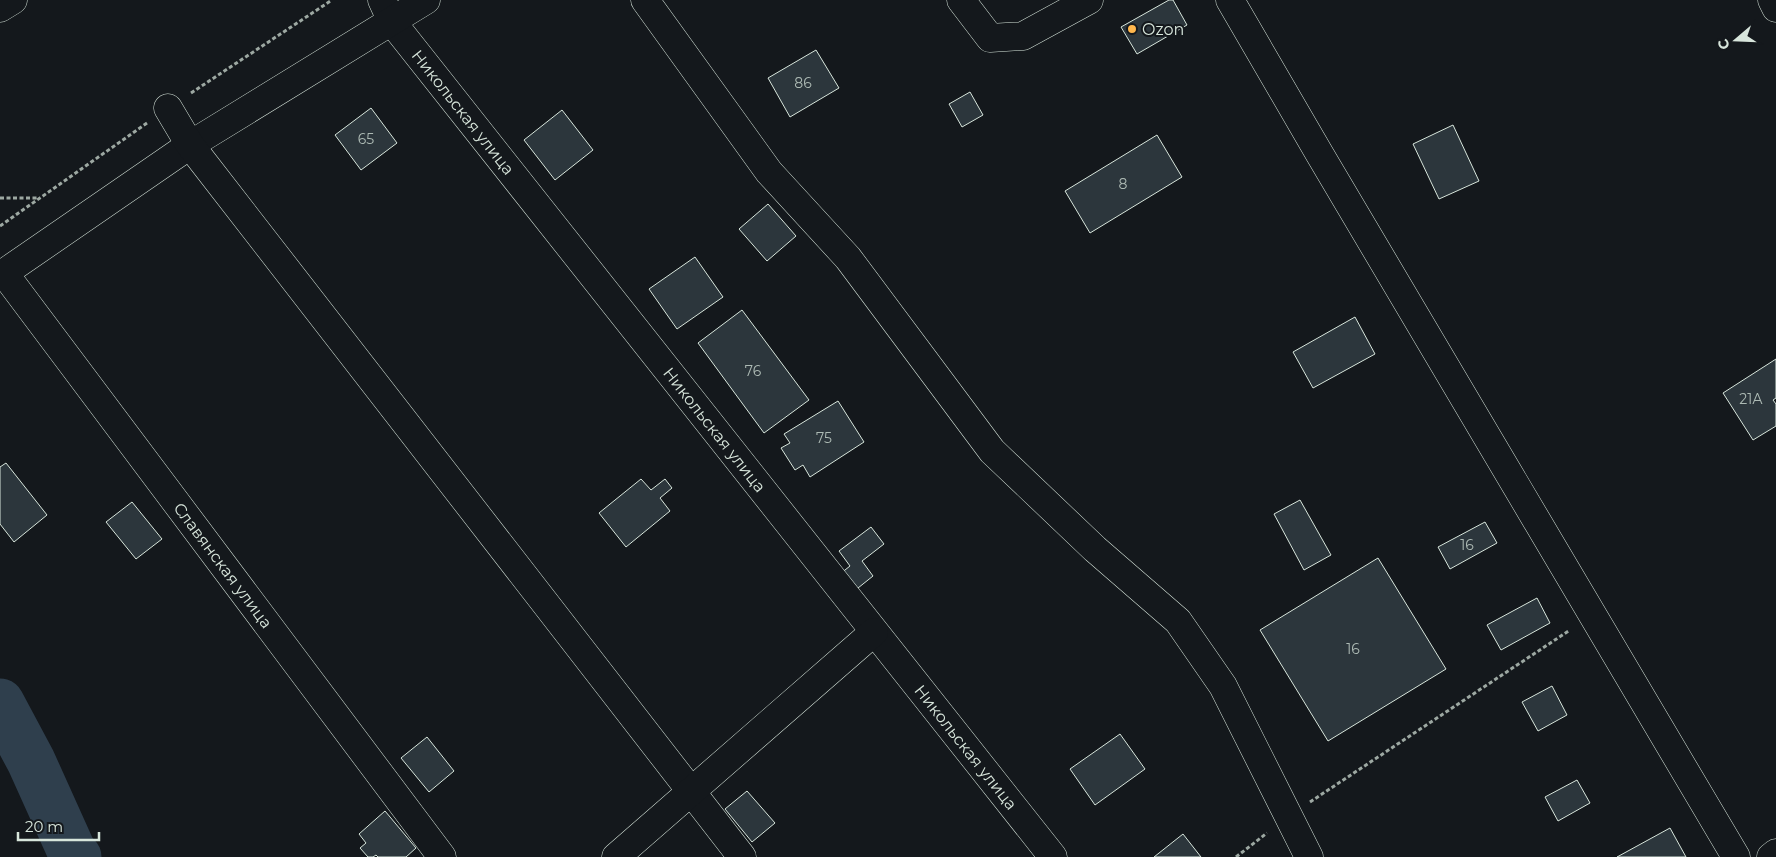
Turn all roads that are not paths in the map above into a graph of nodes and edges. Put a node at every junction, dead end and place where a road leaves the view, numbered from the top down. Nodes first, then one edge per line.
1 (13, 0) edge
2 (426, 0) edge
3 (645, 0) edge
4 (961, 0) edge
5 (1089, 0) edge
6 (1230, 0) edge
7 (1772, 0) edge
8 (0, 8) edge
9 (1776, 8) edge
10 (387, 11) edge
11 (168, 108) dead end
12 (190, 145) junction
13 (874, 632) junction
14 (691, 792) junction
15 (1776, 853) edge
16 (442, 857) edge
17 (616, 857) edge
18 (742, 857) edge
19 (1052, 857) edge
20 (1309, 857) edge
21 (1736, 857) edge
22 (1770, 857) edge

1 - 8 street
2 - 10 street
3 - 20 street
4 - 5 street
6 - 21 street
7 - 9 street
10 - 12 street
10 - 13 street, Никольская улица
11 - 12 street
12 - 14 street
12 - 16 street, Славянская улица
13 - 14 street
13 - 19 street, Никольская улица
14 - 17 street
14 - 18 street
15 - 22 street

